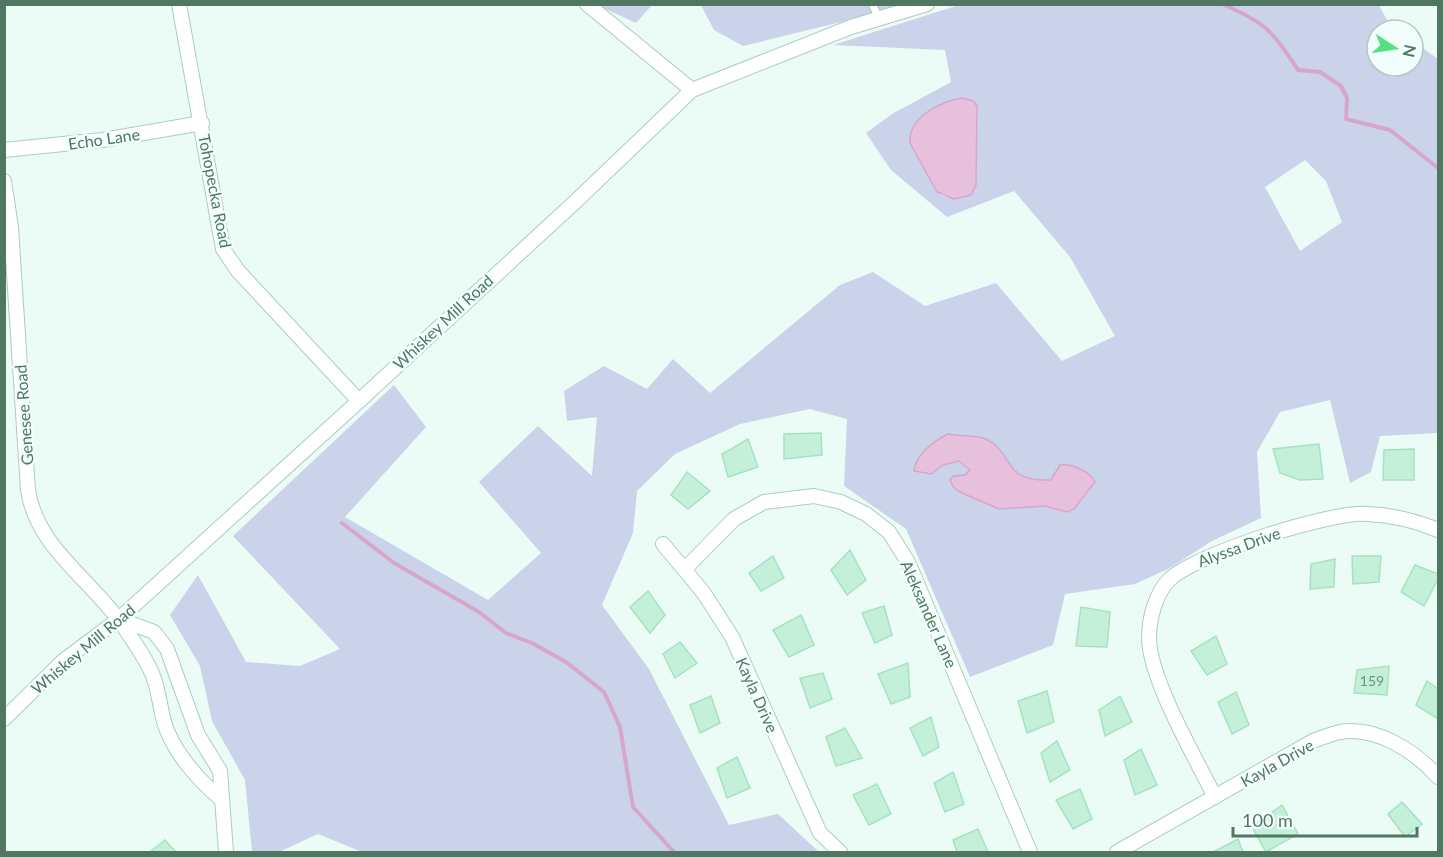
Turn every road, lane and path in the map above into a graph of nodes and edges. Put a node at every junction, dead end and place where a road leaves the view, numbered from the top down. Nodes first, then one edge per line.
1 (179, 4) edge
2 (587, 4) edge
3 (872, 4) edge
4 (927, 4) edge
5 (879, 19) junction
6 (692, 90) junction
7 (202, 123) junction
8 (4, 150) edge
9 (4, 181) edge
10 (359, 401) junction
11 (1438, 530) edge
12 (663, 544) dead end
13 (685, 569) junction
14 (118, 619) junction
15 (4, 719) edge
16 (1438, 777) edge
17 (1215, 797) junction
18 (220, 799) junction
19 (226, 852) edge
20 (840, 852) edge
21 (1030, 852) edge
22 (1117, 852) edge

1 - 7 street, Tohopecka Road
2 - 6 street
3 - 5 lane
4 - 5 street, Whiskey Mill Road
5 - 6 street, Whiskey Mill Road
6 - 10 street, Whiskey Mill Road
7 - 8 street, Echo Lane
7 - 10 street, Tohopecka Road
9 - 14 street, Genesee Road
10 - 14 street, Whiskey Mill Road
11 - 17 street, Alyssa Drive
12 - 13 street, Kayla Drive
13 - 20 street, Kayla Drive
13 - 21 street, Aleksander Lane
14 - 15 street, Whiskey Mill Road
14 - 18 street, Genesee Road
14 - 18 street
16 - 17 street, Kayla Drive
17 - 22 street, Kayla Drive
18 - 19 street

